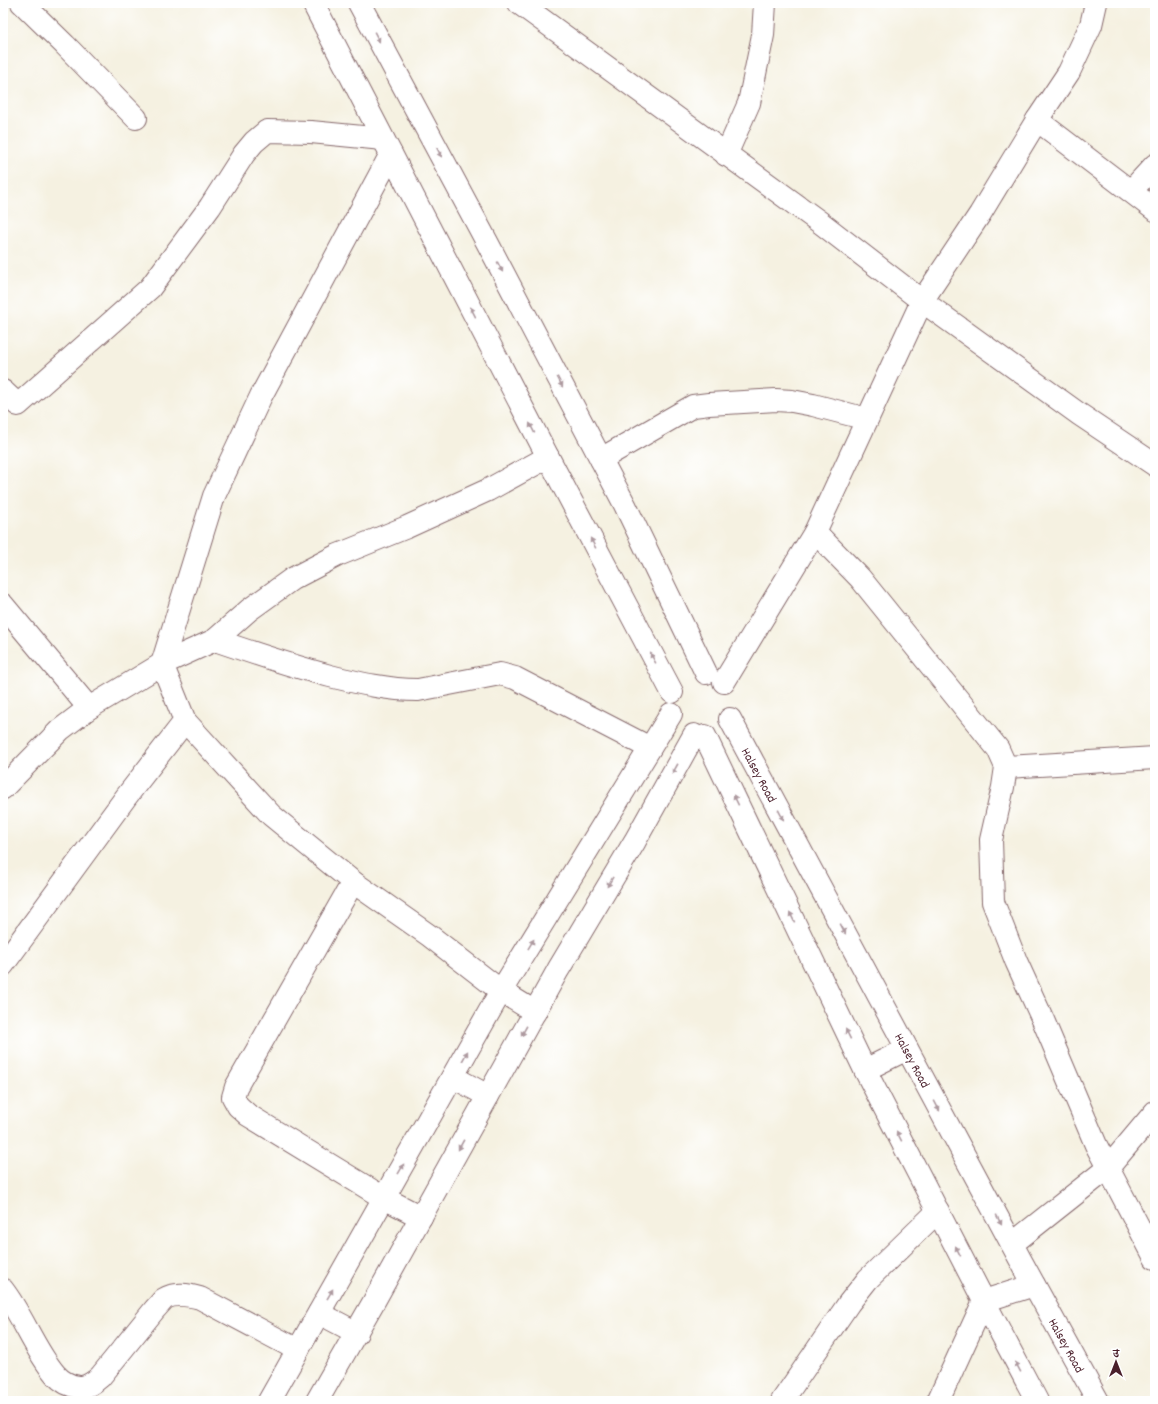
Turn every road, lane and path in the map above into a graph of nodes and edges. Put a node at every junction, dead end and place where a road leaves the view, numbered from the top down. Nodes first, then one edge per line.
1 (22, 3) edge
2 (313, 3) edge
3 (359, 3) edge
4 (521, 3) edge
5 (765, 3) edge
6 (1096, 3) edge
7 (136, 118) dead end
8 (1038, 120) junction
9 (387, 147) junction
10 (726, 155) junction
11 (1155, 165) edge
12 (1131, 191) junction
13 (1155, 210) edge
14 (922, 301) junction
15 (3, 392) edge
16 (867, 419) junction
17 (548, 457) junction
18 (601, 459) junction
19 (1155, 465) edge
20 (815, 532) junction
21 (3, 605) edge
22 (215, 640) junction
23 (162, 664) junction
24 (715, 677) junction
25 (672, 692) junction
26 (89, 708) junction
27 (671, 714) junction
28 (730, 719) junction
29 (185, 721) junction
30 (700, 736) junction
31 (650, 748) junction
32 (1155, 758) edge
33 (1006, 767) junction
34 (3, 788) edge
35 (353, 882) junction
36 (3, 965) edge
37 (502, 991) junction
38 (535, 1012) junction
39 (906, 1049) junction
40 (865, 1070) junction
41 (453, 1077) junction
42 (488, 1096) junction
43 (1155, 1112) edge
44 (1108, 1168) junction
45 (384, 1198) junction
46 (938, 1211) junction
47 (421, 1217) junction
48 (1012, 1244) junction
49 (1155, 1258) edge
50 (1034, 1285) junction
51 (3, 1290) edge
52 (984, 1301) junction
53 (319, 1313) junction
54 (357, 1333) junction
55 (298, 1350) junction
56 (269, 1401) edge
57 (317, 1401) edge
58 (782, 1401) edge
59 (938, 1401) edge
60 (1036, 1401) edge
61 (1098, 1401) edge

1 - 7 street
2 - 9 street
3 -> 18 street
4 - 10 street
5 - 10 street
6 - 8 street
8 - 12 street
8 - 14 street
9 - 15 street
17 -> 9 street
9 - 23 street
10 - 14 street
11 - 12 street
12 - 13 street
14 - 16 street
14 - 19 street
16 - 18 street
16 - 20 street
17 - 22 street
25 -> 17 street
18 - 24 street
20 - 24 street
20 - 33 street
21 - 26 street
22 - 23 street
22 - 31 street
23 - 26 street
23 - 29 street
24 - 25 street
24 - 28 street
25 - 27 street
26 - 34 street
27 - 30 street
27 - 31 street
28 - 30 street
28 -> 39 street, Halsey Road
29 - 35 street
29 - 36 street
30 -> 38 street
40 -> 30 street
37 -> 31 street
32 - 33 street
33 - 44 street
35 - 37 street
35 - 45 street
37 - 38 street
41 -> 37 street
38 -> 42 street
39 - 40 street
39 -> 48 street, Halsey Road
46 -> 40 street
41 - 42 street
45 -> 41 street
42 -> 47 street
43 - 44 street
44 - 48 street
44 - 49 street
45 - 47 street
53 -> 45 street
52 -> 46 street
46 - 58 street
47 - 54 street
48 - 50 street, Halsey Road
50 - 52 street
50 - 61 street, Halsey Road
51 - 55 street
52 - 59 street
60 -> 52 street
53 - 54 street
53 - 55 street
54 - 57 street
55 - 56 street

